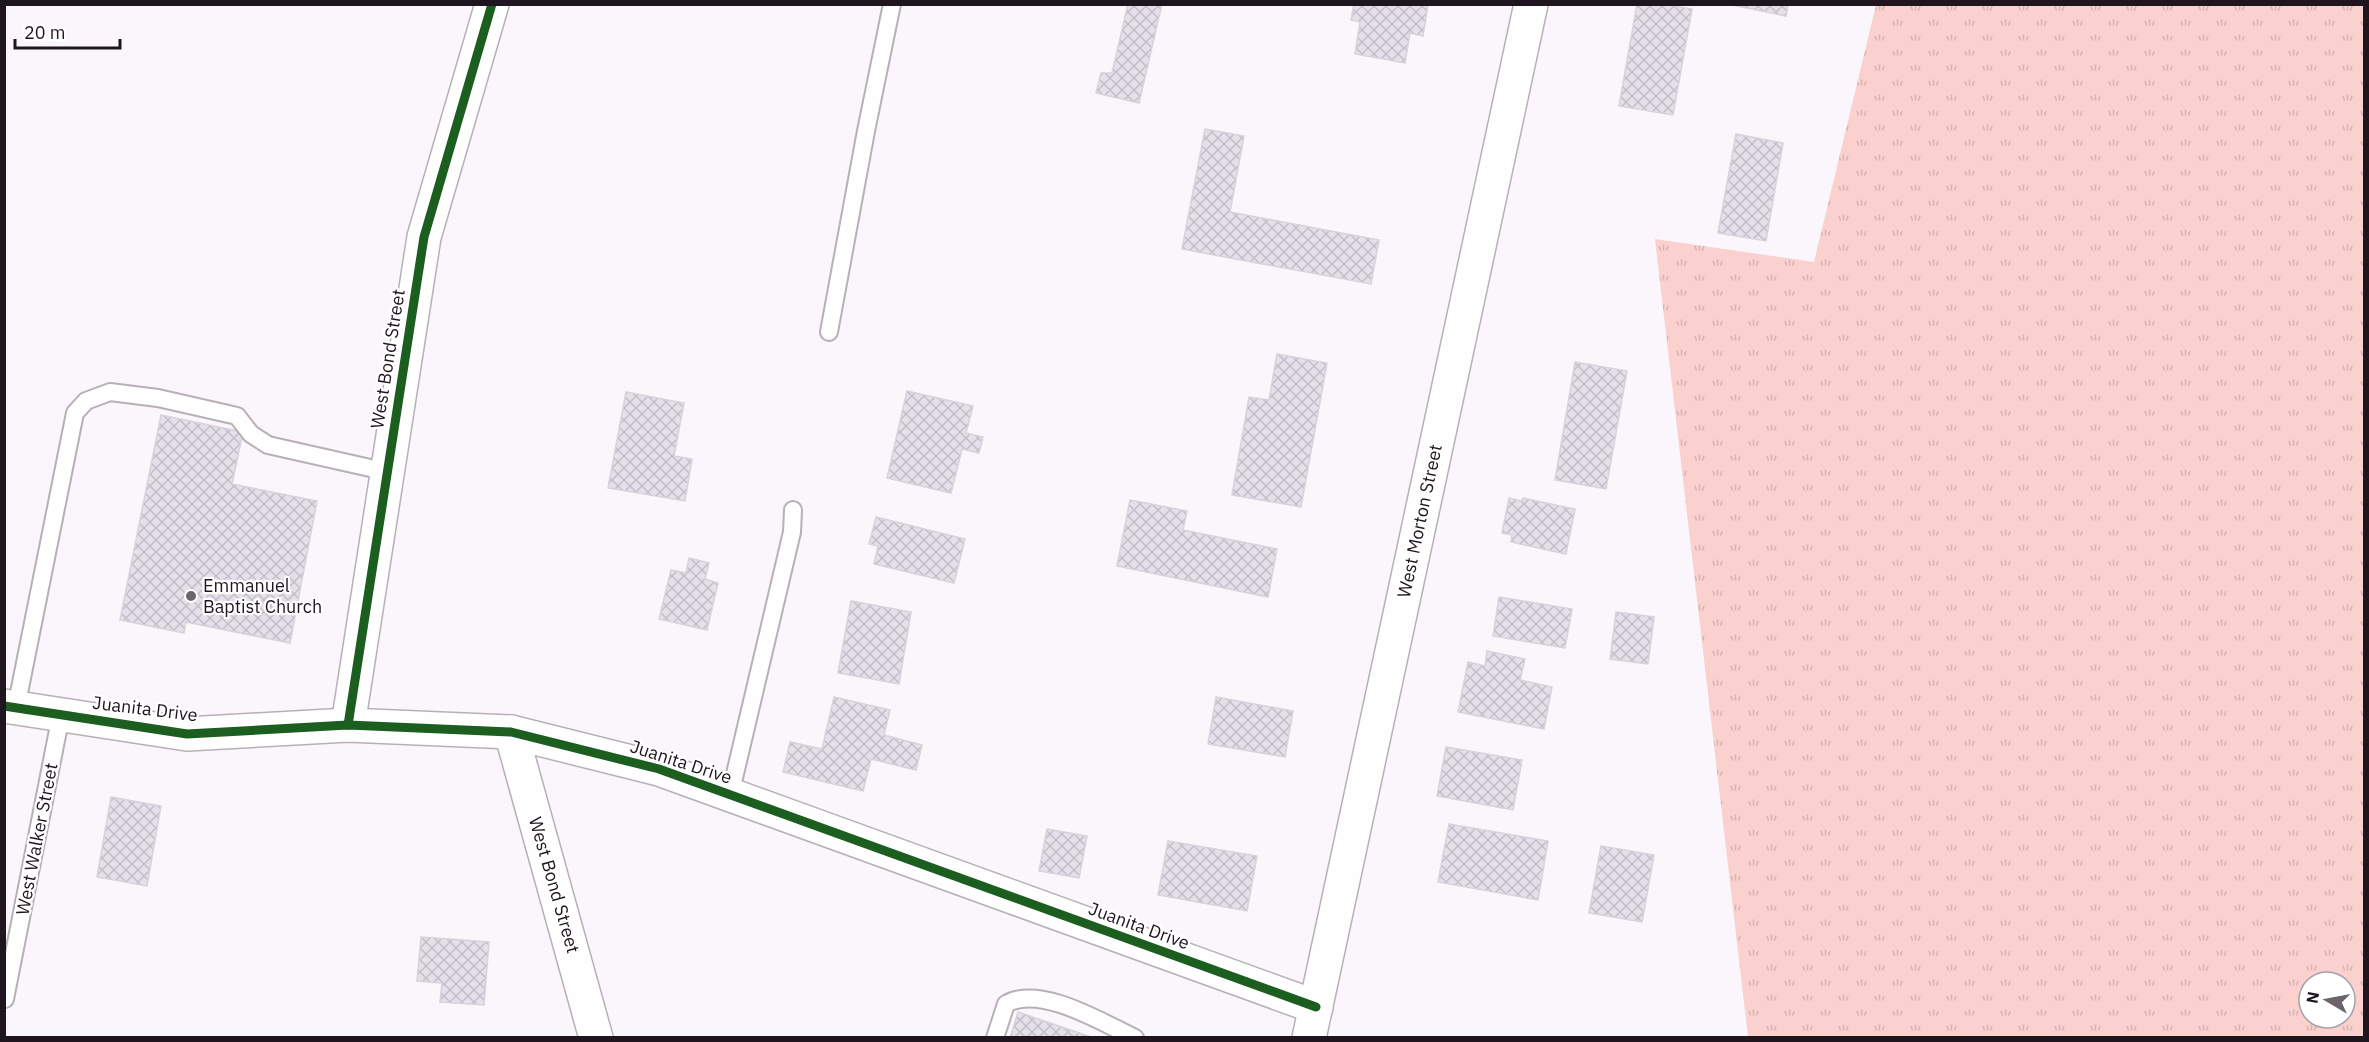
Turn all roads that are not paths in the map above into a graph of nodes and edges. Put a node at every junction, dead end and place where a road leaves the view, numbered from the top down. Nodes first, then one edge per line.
1 (492, 4) edge
2 (892, 4) edge
3 (1531, 4) edge
4 (829, 332) dead end
5 (388, 472) junction
6 (793, 510) dead end
7 (10, 707) edge
8 (61, 715) junction
9 (348, 725) junction
10 (511, 732) junction
11 (730, 795) junction
12 (6, 999) edge
13 (1312, 1022) edge
14 (596, 1038) edge
15 (995, 1038) edge
16 (1135, 1038) edge

1 - 5 street, West Bond Street
2 - 4 lane
3 - 13 street, West Morton Street
5 - 7 lane
5 - 9 street, West Bond Street
6 - 11 lane
7 - 8 street, Juanita Drive
8 - 9 street, Juanita Drive
8 - 12 lane, West Walker Street
9 - 10 street, Juanita Drive
10 - 11 street, Juanita Drive
10 - 14 street, West Bond Street
11 - 13 street, Juanita Drive
15 - 16 lane

